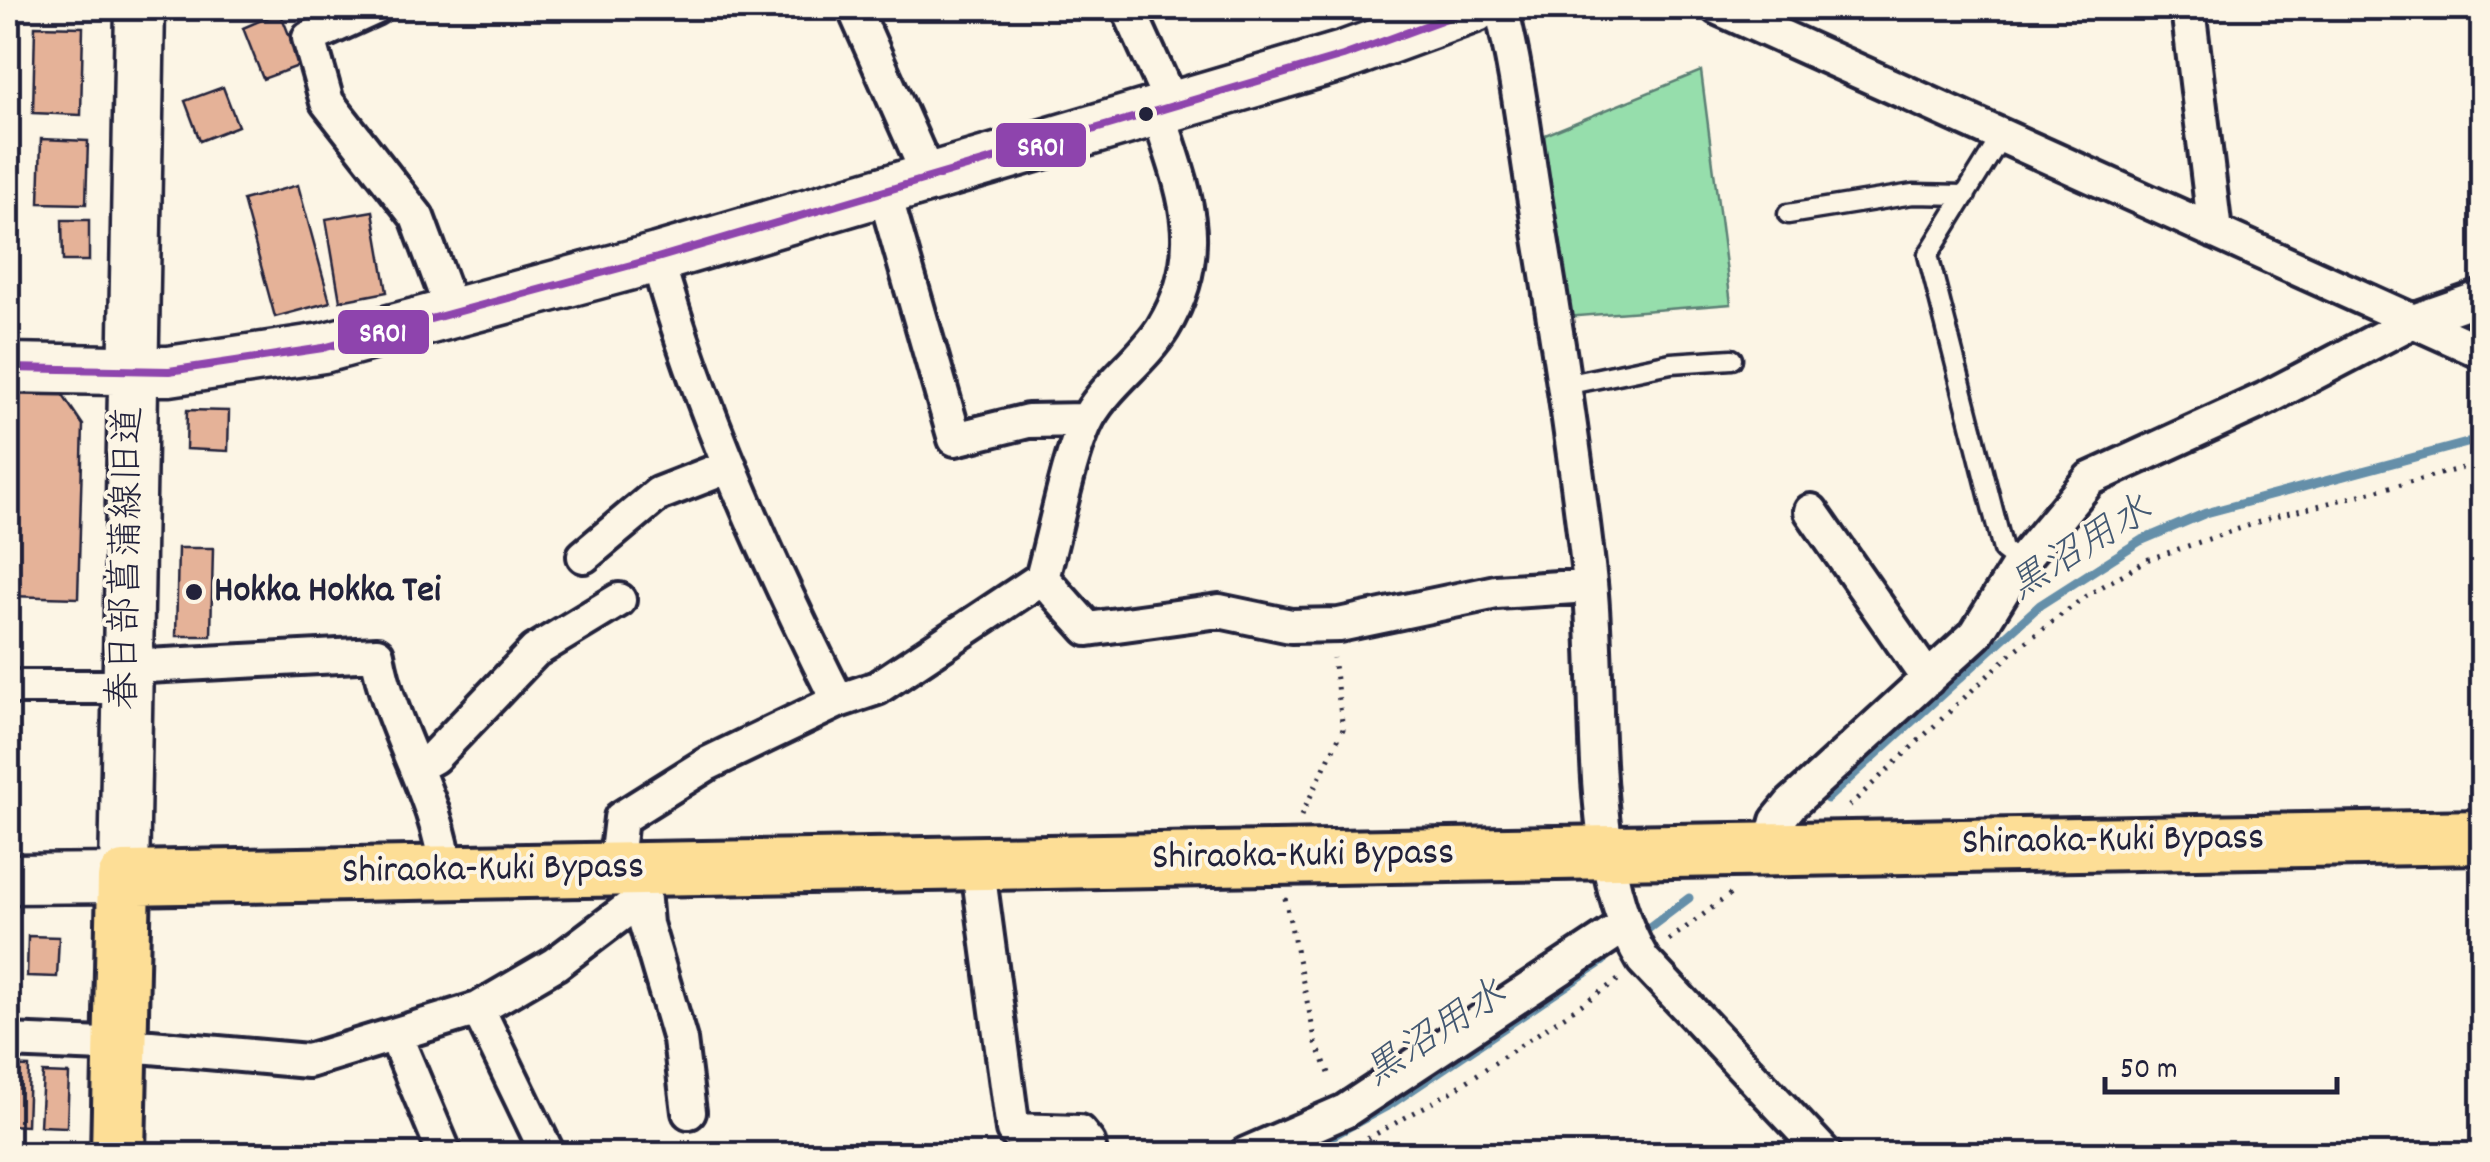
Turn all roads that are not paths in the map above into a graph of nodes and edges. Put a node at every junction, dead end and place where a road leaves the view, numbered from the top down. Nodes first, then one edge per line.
1 (140, 8) edge
2 (375, 8) edge
3 (854, 8) edge
4 (1128, 8) edge
5 (1474, 8) edge
6 (1501, 8) edge
7 (1718, 8) edge
8 (2188, 8) edge
9 (304, 22) edge
10 (1164, 107) junction
11 (2001, 138) junction
12 (928, 174) junction
13 (883, 188) junction
14 (1966, 195) junction
15 (1788, 214) dead end
16 (2215, 232) junction
17 (657, 258) junction
18 (2482, 297) edge
19 (453, 314) junction
20 (2413, 321) junction
21 (2482, 352) edge
22 (1732, 359) dead end
23 (8, 368) edge
24 (133, 372) junction
25 (1565, 385) junction
26 (1087, 420) junction
27 (730, 466) junction
28 (1811, 512) dead end
29 (584, 556) dead end
30 (2020, 563) junction
31 (1042, 578) junction
32 (1590, 586) junction
33 (619, 600) dead end
34 (127, 677) junction
35 (1928, 679) junction
36 (8, 687) edge
37 (838, 701) junction
38 (416, 766) junction
39 (2482, 837) edge
40 (1770, 847) junction
41 (1608, 851) junction
42 (976, 862) junction
43 (446, 872) junction
44 (8, 878) edge
45 (124, 878) junction
46 (633, 878) junction
47 (1623, 927) junction
48 (478, 1010) junction
49 (395, 1035) junction
50 (8, 1040) edge
51 (120, 1047) junction
52 (689, 1112) dead end
53 (118, 1154) edge
54 (445, 1154) edge
55 (548, 1154) edge
56 (1090, 1154) edge
57 (1246, 1154) edge
58 (1825, 1154) edge

1 - 24 street
2 - 9 street
3 - 12 street
4 - 10 street
5 - 10 street, 春日部菖蒲線旧道
6 - 25 street
7 - 11 street
8 - 16 street
9 - 19 street
10 - 12 street, 春日部菖蒲線旧道
10 - 26 street
11 - 14 lane
11 - 16 street
12 - 13 street, 春日部菖蒲線旧道
13 - 17 street, 春日部菖蒲線旧道
13 - 26 street
14 - 15 lane
14 - 30 lane
16 - 20 street
17 - 19 street, 春日部菖蒲線旧道
17 - 27 street
18 - 20 street
19 - 24 street, 春日部菖蒲線旧道
20 - 21 street
20 - 30 street
22 - 25 lane
23 - 24 street
24 - 34 street, 春日部菖蒲線旧道
25 - 32 street
26 - 31 street
27 - 29 street
27 - 37 street
28 - 35 street
30 - 35 street
31 - 32 street
31 - 37 street
32 - 41 street
33 - 38 street
34 - 36 street
34 - 38 street
34 - 45 street, 春日部菖蒲線旧道
35 - 40 street
37 - 46 street
38 - 43 street
39 - 40 main road, Shiraoka-Kuki Bypass
40 - 41 main road, Shiraoka-Kuki Bypass
41 - 42 main road, Shiraoka-Kuki Bypass
41 - 47 street
42 - 46 main road, Shiraoka-Kuki Bypass
42 - 56 street
43 - 45 main road, Shiraoka-Kuki Bypass
43 - 46 main road, Shiraoka-Kuki Bypass
44 - 45 street
45 - 51 main road
46 - 48 street
46 - 52 street
47 - 57 street
47 - 58 street
48 - 49 street
48 - 55 street
49 - 51 street
49 - 54 street
50 - 51 street
51 - 53 main road

